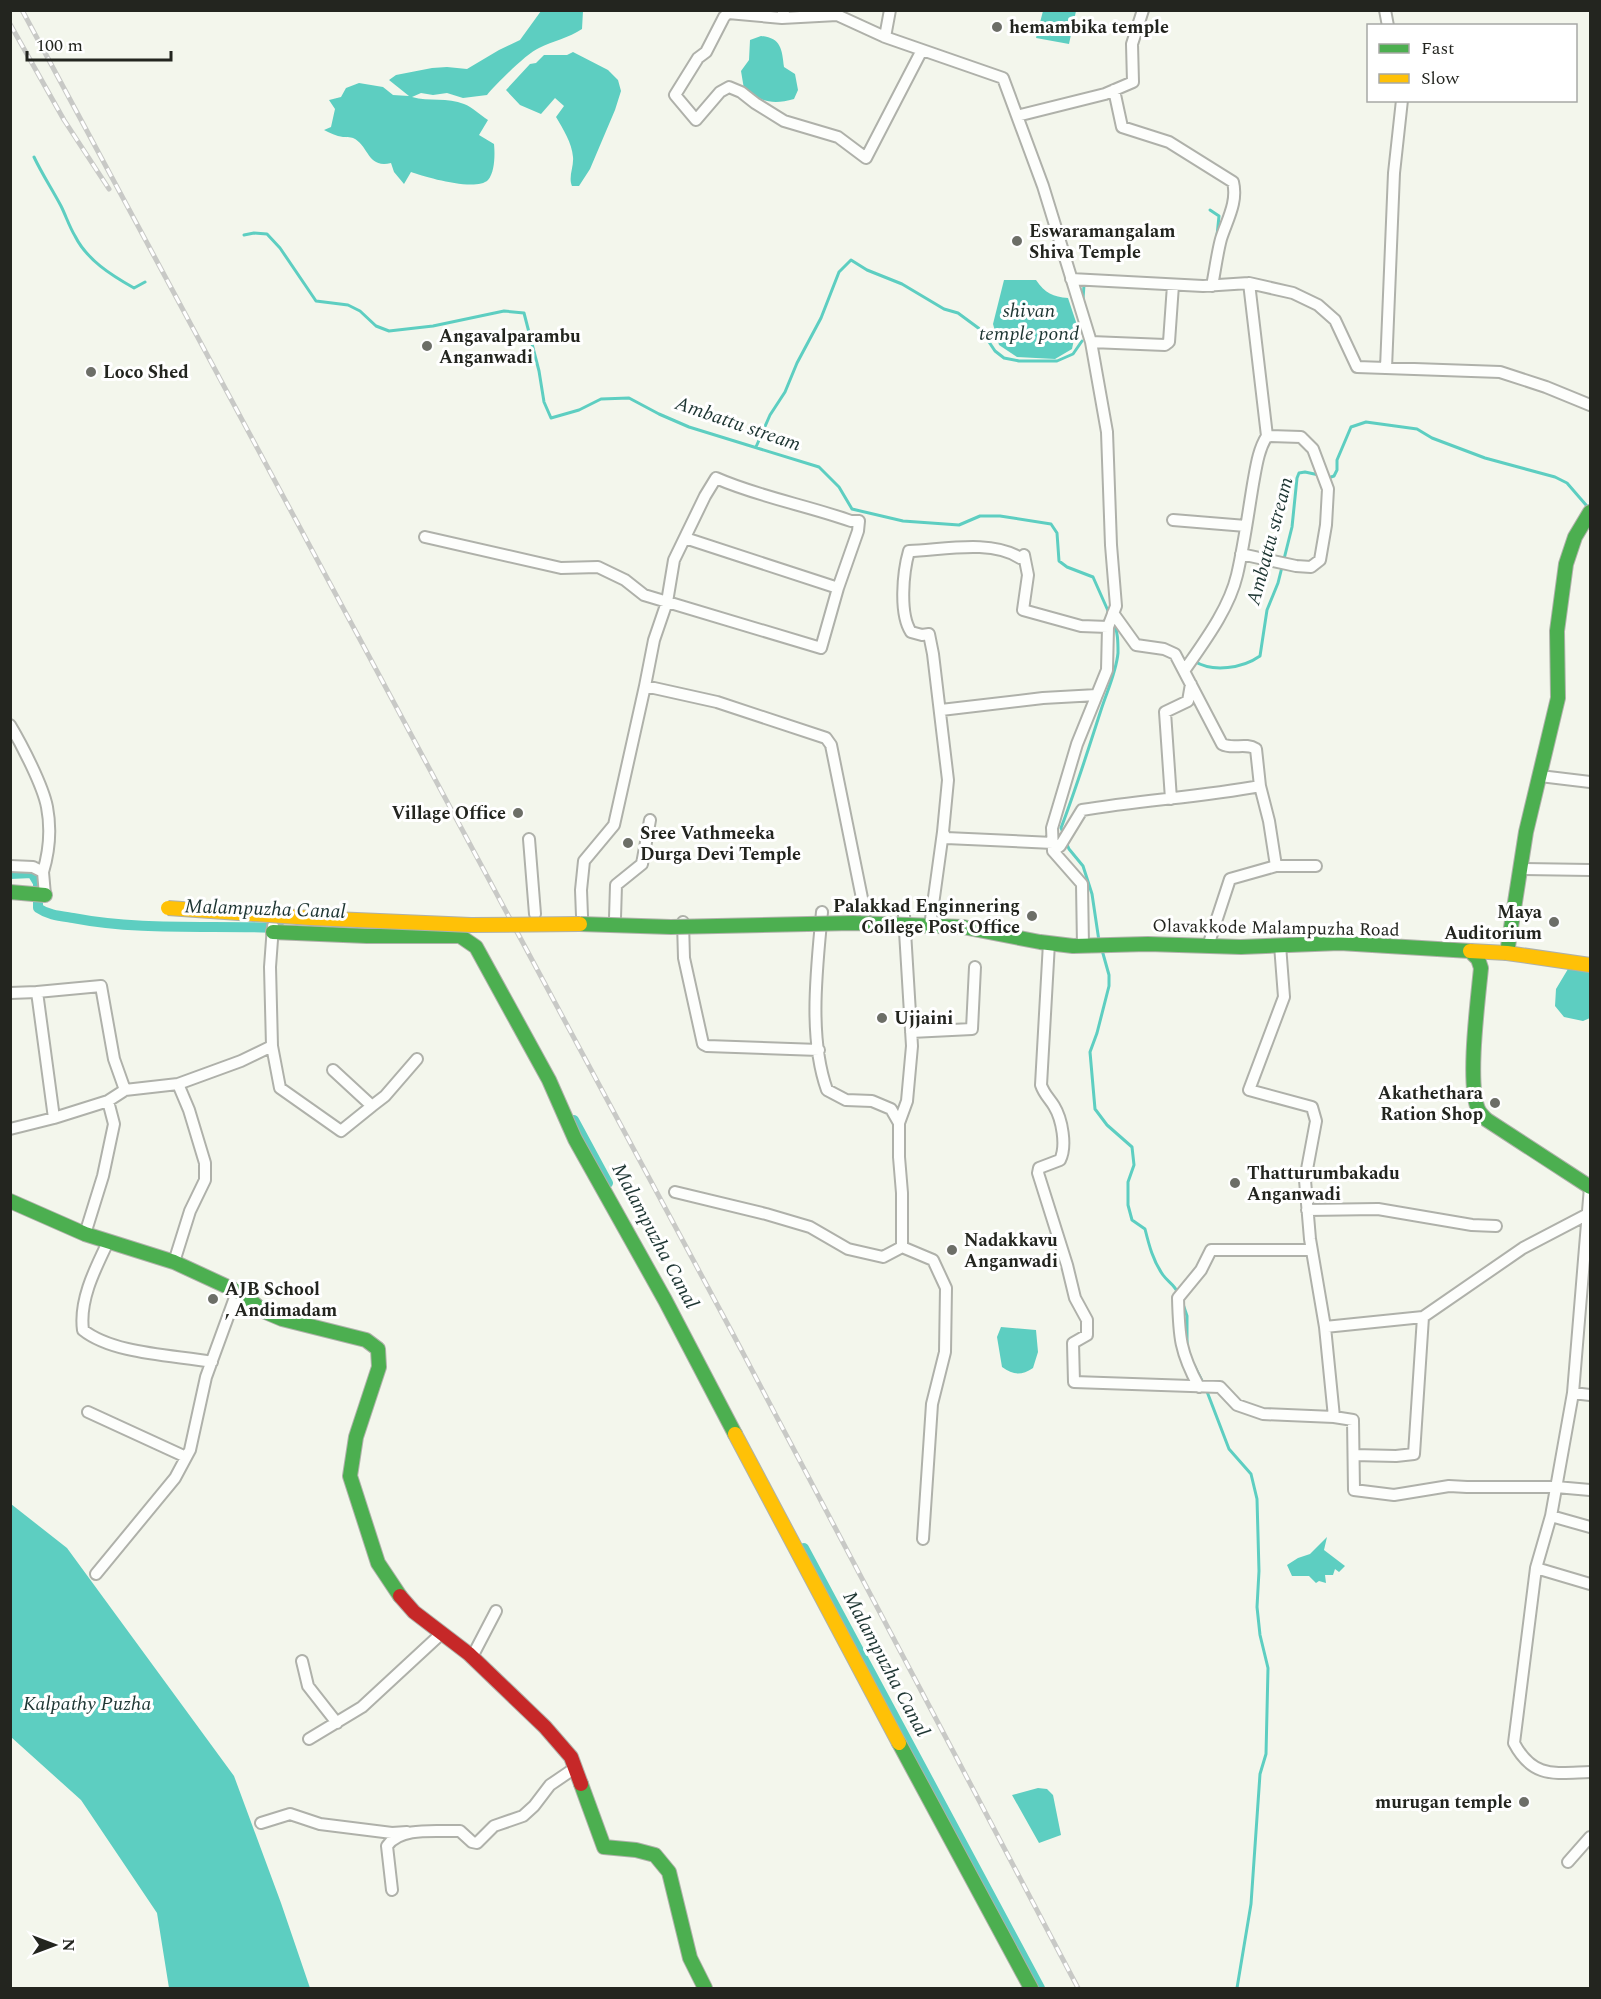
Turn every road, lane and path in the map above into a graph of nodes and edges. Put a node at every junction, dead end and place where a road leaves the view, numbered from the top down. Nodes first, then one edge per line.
1 (890, 10) edge
2 (1143, 10) edge
3 (728, 12) edge
4 (783, 14) edge
5 (885, 37) junction
6 (922, 50) junction
7 (1114, 90) junction
8 (1402, 102) edge
9 (1017, 116) junction
10 (1071, 279) junction
11 (1249, 284) junction
12 (1173, 285) junction
13 (1212, 286) junction
14 (1091, 342) junction
15 (1386, 368) junction
16 (1590, 405) edge
17 (1267, 436) junction
18 (1590, 512) edge
19 (1173, 520) dead end
20 (1246, 526) junction
21 (425, 537) dead end
22 (685, 538) junction
23 (1241, 554) junction
24 (838, 588) junction
25 (667, 602) junction
26 (1113, 613) junction
27 (1108, 626) junction
28 (1188, 665) junction
29 (1191, 683) junction
30 (645, 686) junction
31 (1097, 695) junction
32 (941, 711) junction
33 (10, 725) edge
34 (1540, 776) junction
35 (1590, 782) edge
36 (1260, 786) junction
37 (1171, 799) junction
38 (650, 820) dead end
39 (943, 832) junction
40 (529, 839) dead end
41 (1055, 847) junction
42 (10, 866) edge
43 (1276, 866) junction
44 (1316, 866) dead end
45 (1520, 869) junction
46 (1590, 870) edge
47 (43, 872) junction
48 (10, 892) edge
49 (38, 894) joint
50 (168, 908) dead end
51 (273, 909) dead end
52 (822, 912) dead end
53 (865, 912) dead end
54 (437, 914) dead end
55 (535, 914) dead end
56 (904, 915) dead end
57 (582, 916) dead end
58 (615, 918) dead end
59 (931, 919) dead end
60 (683, 922) dead end
61 (273, 929) junction
62 (441, 936) junction
63 (1049, 943) junction
64 (1094, 945) junction
65 (1280, 945) junction
66 (1208, 946) junction
67 (1470, 951) junction
68 (1507, 953) junction
69 (1590, 965) edge
70 (975, 967) dead end
71 (37, 992) junction
72 (10, 993) edge
73 (911, 1032) junction
74 (272, 1046) junction
75 (819, 1050) junction
76 (417, 1059) dead end
77 (333, 1070) dead end
78 (178, 1084) junction
79 (125, 1090) junction
80 (108, 1101) junction
81 (372, 1106) junction
82 (54, 1118) junction
83 (899, 1123) junction
84 (11, 1126) edge
85 (1590, 1187) edge
86 (675, 1192) dead end
87 (10, 1202) edge
88 (1307, 1210) junction
89 (1588, 1214) junction
90 (1496, 1226) dead end
91 (85, 1234) junction
92 (108, 1242) junction
93 (902, 1246) junction
94 (1311, 1250) junction
95 (174, 1262) junction
96 (237, 1292) junction
97 (1423, 1317) junction
98 (1325, 1327) junction
99 (212, 1362) junction
100 (1199, 1387) junction
101 (1573, 1393) junction
102 (1590, 1395) edge
103 (88, 1412) dead end
104 (1334, 1417) junction
105 (1354, 1455) junction
106 (186, 1457) junction
107 (1556, 1487) junction
108 (1590, 1490) edge
109 (1551, 1516) junction
110 (1590, 1527) edge
111 (923, 1539) dead end
112 (1536, 1568) junction
113 (96, 1574) dead end
114 (1590, 1584) edge
115 (496, 1611) dead end
116 (442, 1633) junction
117 (472, 1657) junction
118 (302, 1661) dead end
119 (337, 1723) junction
120 (309, 1739) dead end
121 (575, 1768) junction
122 (1590, 1772) edge
123 (261, 1822) dead end
124 (410, 1831) junction
125 (1590, 1837) edge
126 (1568, 1862) dead end
127 (392, 1890) dead end
128 (705, 1989) edge
129 (1031, 1989) edge

1 - 5 street
2 - 7 street
3 - 4 street
3 - 6 street
4 - 5 street
5 - 6 street
6 - 9 street
7 - 9 street
7 - 13 street
8 - 15 street
9 - 10 street
10 - 12 street
10 - 14 street
11 - 13 street
11 - 15 street
11 - 17 street
12 - 13 street
12 - 14 street
14 - 26 street
15 - 16 street
17 - 20 street
17 - 23 street
18 - 34 street
19 - 20 street
20 - 23 street
21 - 25 street
22 - 24 street
22 - 24 street
22 - 25 street
23 - 28 street
24 - 25 street
25 - 30 street
26 - 27 street
26 - 28 street
27 - 31 street
27 - 32 street
28 - 29 street
29 - 36 street
29 - 37 street
30 - 53 street
30 - 57 street
31 - 32 street
31 - 41 street
32 - 39 street
33 - 47 street
34 - 35 street
34 - 45 street
36 - 37 street
36 - 43 street
37 - 41 street
38 - 58 street
39 - 41 street
39 - 59 street
40 - 55 street
41 - 64 street
42 - 47 street
43 - 44 street
43 - 66 street
45 - 46 street
45 - 68 street
47 - 49 street
48 - 49 street
50 - 63 street, Olavakkode Malampuzha Road, bridge
51 - 61 street
52 - 75 street
54 - 62 street
56 - 73 street
60 - 75 street
61 - 62 street
61 - 74 street
62 - 129 street
63 - 64 street, Olavakkode Malampuzha Road
63 - 100 street
64 - 66 street, Olavakkode Malampuzha Road
65 - 66 street, Olavakkode Malampuzha Road
65 - 67 street, Olavakkode Malampuzha Road
65 - 88 street
67 - 68 street, Olavakkode Malampuzha Road
67 - 85 street
68 - 69 street, Olavakkode Malampuzha Road
70 - 73 street
71 - 72 street
71 - 79 street
71 - 82 street
73 - 83 street
74 - 78 street
74 - 81 street
75 - 83 street
76 - 81 street
77 - 81 street
78 - 79 street
78 - 95 street
79 - 80 street
80 - 82 street
80 - 91 street
82 - 84 street
83 - 93 street
85 - 89 street
86 - 93 street
87 - 91 street
88 - 90 street
88 - 94 street
89 - 97 street
89 - 101 street
91 - 92 street
92 - 95 street
92 - 99 street
93 - 111 street
94 - 98 street
94 - 100 street
95 - 96 street
96 - 99 street
96 - 116 street
97 - 98 street
97 - 105 street
98 - 104 street
99 - 106 street
100 - 104 street
101 - 102 street
101 - 107 street
103 - 106 street
104 - 105 street
105 - 107 street
106 - 113 street
107 - 108 street
107 - 109 street
109 - 110 street
109 - 112 street
112 - 114 street
112 - 122 street
115 - 117 street
116 - 117 street
116 - 119 street
117 - 121 street
118 - 119 street
119 - 120 street
121 - 124 street
121 - 128 street
123 - 124 street
124 - 127 street
125 - 126 street

